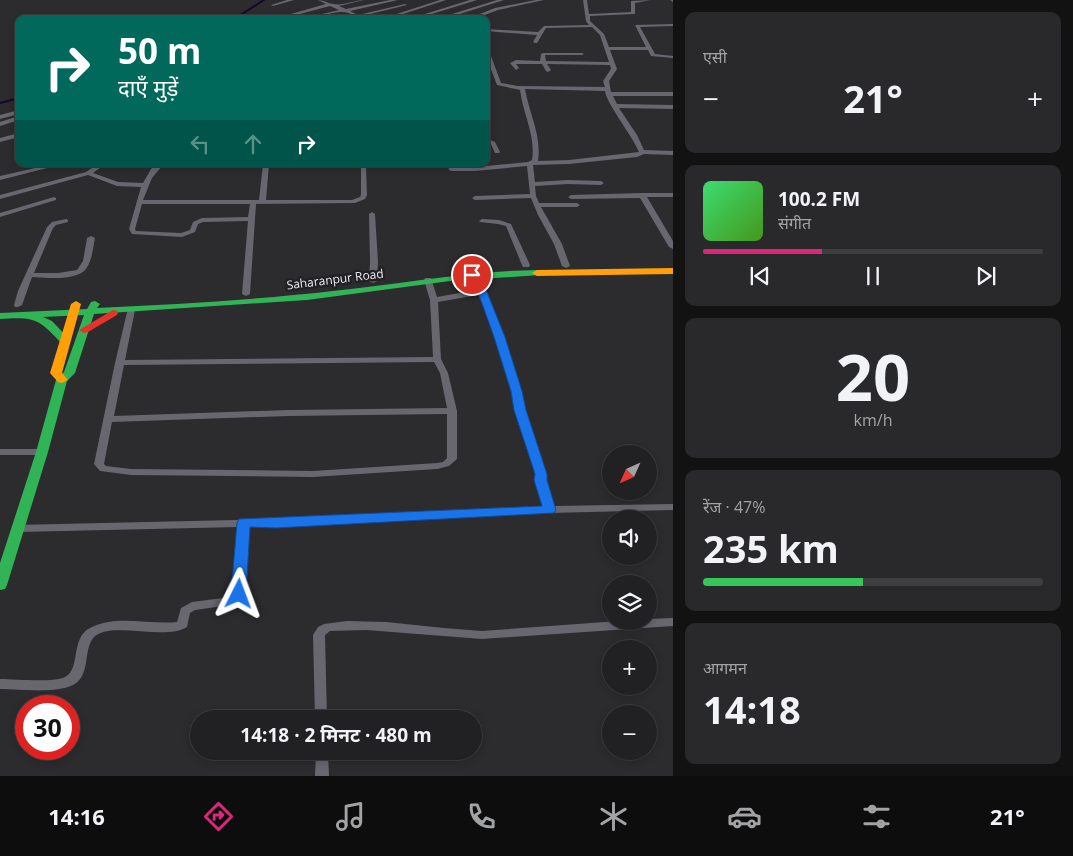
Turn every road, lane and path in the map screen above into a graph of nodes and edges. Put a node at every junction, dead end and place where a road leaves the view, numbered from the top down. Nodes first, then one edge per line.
1 (292, 0) edge
2 (320, 0) edge
3 (362, 0) edge
4 (396, 0) edge
5 (427, 0) edge
6 (444, 0) edge
7 (475, 0) edge
8 (503, 0) edge
9 (542, 0) edge
10 (585, 0) edge
11 (640, 0) edge
12 (649, 0) edge
13 (435, 3) junction
14 (273, 5) dead end
15 (333, 5) junction
16 (405, 5) dead end
17 (518, 5) junction
18 (344, 10) junction
19 (292, 15) edge
20 (321, 15) edge
21 (356, 15) edge
22 (362, 15) edge
23 (396, 15) edge
24 (424, 15) edge
25 (452, 15) edge
26 (483, 15) edge
27 (587, 15) junction
28 (666, 25) junction
29 (673, 25) edge
30 (591, 26) junction
31 (490, 30) edge
32 (673, 33) edge
33 (540, 34) junction
34 (536, 42) dead end
35 (608, 48) junction
36 (650, 49) junction
37 (582, 54) dead end
38 (673, 57) edge
39 (490, 58) edge
40 (543, 62) junction
41 (613, 64) junction
42 (516, 68) dead end
43 (548, 70) dead end
44 (520, 87) junction
45 (607, 91) junction
46 (673, 94) edge
47 (614, 106) junction
48 (673, 107) edge
49 (15, 113) edge
50 (0, 117) edge
51 (15, 119) edge
52 (8, 122) junction
53 (0, 124) edge
54 (15, 125) edge
55 (15, 136) edge
56 (7, 138) junction
57 (0, 140) edge
58 (15, 141) edge
59 (490, 142) edge
60 (497, 152) dead end
61 (642, 152) junction
62 (672, 155) edge
63 (531, 163) junction
64 (47, 167) edge
65 (97, 167) edge
66 (157, 167) edge
67 (266, 167) edge
68 (363, 167) edge
69 (451, 169) dead end
70 (88, 173) junction
71 (0, 178) edge
72 (601, 183) dead end
73 (531, 184) junction
74 (145, 185) junction
75 (642, 195) junction
76 (673, 195) edge
77 (533, 196) junction
78 (571, 196) dead end
79 (0, 198) edge
80 (475, 198) dead end
81 (54, 199) dead end
82 (140, 202) junction
83 (253, 202) junction
84 (262, 202) junction
85 (536, 205) junction
86 (576, 205) dead end
87 (0, 214) edge
88 (372, 214) dead end
89 (250, 220) junction
90 (66, 221) dead end
91 (482, 221) dead end
92 (91, 238) dead end
93 (673, 247) edge
94 (673, 262) edge
95 (526, 265) junction
96 (566, 266) junction
97 (673, 271) edge
98 (30, 275) junction
99 (472, 275) junction
100 (428, 280) junction
101 (373, 281) junction
102 (482, 292) junction
103 (246, 294) junction
104 (307, 294) junction
105 (434, 300) junction
106 (18, 305) junction
107 (0, 307) edge
108 (74, 308) junction
109 (93, 308) junction
110 (126, 310) junction
111 (28, 315) junction
112 (0, 316) edge
113 (84, 330) junction
114 (65, 341) junction
115 (437, 359) junction
116 (119, 363) junction
117 (62, 380) junction
118 (452, 411) junction
119 (108, 419) junction
120 (0, 452) edge
121 (42, 452) junction
122 (673, 507) edge
123 (549, 510) junction
124 (244, 523) junction
125 (19, 528) junction
126 (0, 583) edge
127 (673, 622) edge
128 (0, 684) edge
129 (321, 710) edge
130 (322, 760) edge
131 (322, 776) edge

1 - 14 street
2 - 15 street
3 - 15 street
4 - 18 street
5 - 13 street
6 - 13 street
7 - 24 street
8 - 17 street
8 - 25 street
9 - 17 street
10 - 27 street
11 - 12 street
11 - 27 street
13 - 23 street
15 - 18 street
15 - 19 street
16 - 22 street
17 - 26 street
18 - 20 street
18 - 21 street
27 - 30 street
28 - 29 street
28 - 32 street
28 - 36 street
30 - 33 street
30 - 35 street
31 - 33 street
33 - 34 street
35 - 36 street
35 - 41 street
36 - 38 street
37 - 40 street
39 - 44 street
40 - 41 street
40 - 42 street
40 - 43 street
41 - 45 street
44 - 45 street
44 - 63 street
45 - 46 street
45 - 47 street
47 - 48 street
47 - 61 street
49 - 50 street
51 - 52 street
52 - 53 street
52 - 54 street
55 - 56 street
56 - 57 street
56 - 58 street
59 - 60 street
61 - 62 street
61 - 63 street
63 - 69 street
63 - 73 street
64 - 71 street
65 - 70 street
66 - 74 street
67 - 84 street
68 - 84 street
70 - 74 street
70 - 79 street
72 - 73 street
73 - 77 street
74 - 82 street
75 - 76 street
75 - 78 street
75 - 93 street
77 - 80 street
77 - 85 street
81 - 87 street
82 - 83 street
82 - 89 street
83 - 84 street
83 - 89 street
85 - 86 street
85 - 96 street
88 - 101 street
89 - 103 street
90 - 98 street
91 - 95 street
92 - 98 street
94 - 96 main road, Saharanpur Road
95 - 96 main road, Saharanpur Road
95 - 101 main road, Saharanpur Road
97 - 99 main road, Saharanpur Road
98 - 106 street
99 - 100 main road, Saharanpur Road
99 - 102 street
100 - 104 main road, Saharanpur Road
100 - 105 street
101 - 104 main road, Saharanpur Road
102 - 105 street
102 - 123 street
103 - 104 main road, Saharanpur Road
103 - 109 main road, Saharanpur Road
104 - 110 main road, Saharanpur Road
105 - 115 street
106 - 107 main road, Saharanpur Road
106 - 108 main road, Saharanpur Road
108 - 109 main road, Saharanpur Road
108 - 111 main road, Saharanpur Road
108 - 114 main road
109 - 110 main road, Saharanpur Road
109 - 113 main road
110 - 113 main road
110 - 116 street
111 - 112 main road, Saharanpur Road
111 - 114 main road
113 - 117 main road
114 - 117 main road
115 - 116 street
115 - 118 street
116 - 119 street
117 - 121 main road
118 - 119 street
118 - 119 street
120 - 121 street
121 - 125 main road
122 - 123 street
123 - 124 street
124 - 125 street
124 - 128 street
125 - 126 main road
127 - 129 street
130 - 131 street

